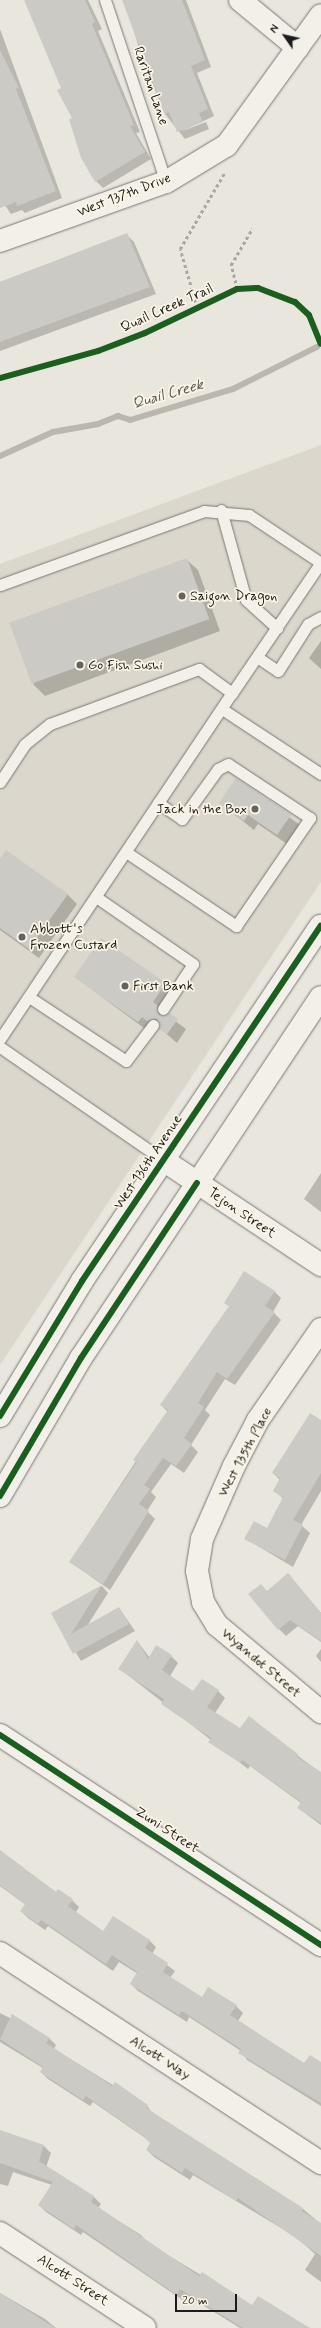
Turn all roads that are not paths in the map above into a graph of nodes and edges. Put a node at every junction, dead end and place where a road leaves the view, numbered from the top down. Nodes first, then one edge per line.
1 (105, 0) edge
2 (240, 0) edge
3 (321, 14) edge
4 (298, 48) junction
5 (166, 182) junction
6 (0, 241) edge
7 (221, 510) junction
8 (321, 562) edge
9 (0, 585) edge
10 (321, 617) edge
11 (277, 628) junction
12 (257, 657) junction
13 (232, 693) junction
14 (222, 709) junction
15 (321, 774) edge
16 (0, 782) edge
17 (158, 803) junction
18 (126, 852) junction
19 (96, 897) junction
20 (321, 926) edge
21 (29, 997) junction
22 (321, 997) edge
23 (163, 1009) dead end
24 (153, 1025) dead end
25 (0, 1039) edge
26 (0, 1047) edge
27 (163, 1160) junction
28 (197, 1183) junction
29 (321, 1265) edge
30 (321, 1329) edge
31 (0, 1416) edge
32 (0, 1496) edge
33 (198, 1586) joint
34 (321, 1712) edge
35 (0, 1735) edge
36 (321, 1945) edge
37 (0, 1953) edge
38 (321, 2164) edge
39 (0, 2233) edge
40 (145, 2328) edge

1 - 5 lane, Raritan Lane
2 - 4 street
3 - 4 street, West 137th Drive
4 - 5 street, West 137th Drive
5 - 6 street, West 137th Drive
7 - 8 lane
7 - 9 lane
7 - 11 lane
8 - 11 lane
10 - 12 lane
11 - 12 lane
12 - 13 lane
13 - 14 lane
13 - 16 lane
14 - 15 lane
14 - 17 lane
17 - 18 lane
17 - 18 lane
18 - 19 lane
19 - 21 lane
19 - 23 lane
20 - 27 street, West 136th Avenue
21 - 24 lane
21 - 25 lane
22 - 28 street
26 - 27 lane
27 - 28 street, Tejon Street
27 - 31 street, West 136th Avenue
28 - 29 street, Tejon Street
28 - 32 street
30 - 33 street, West 135th Place
33 - 34 street, Wyandot Street
35 - 36 street, Zuni Street
37 - 38 street, Alcott Way
39 - 40 street, Alcott Street

